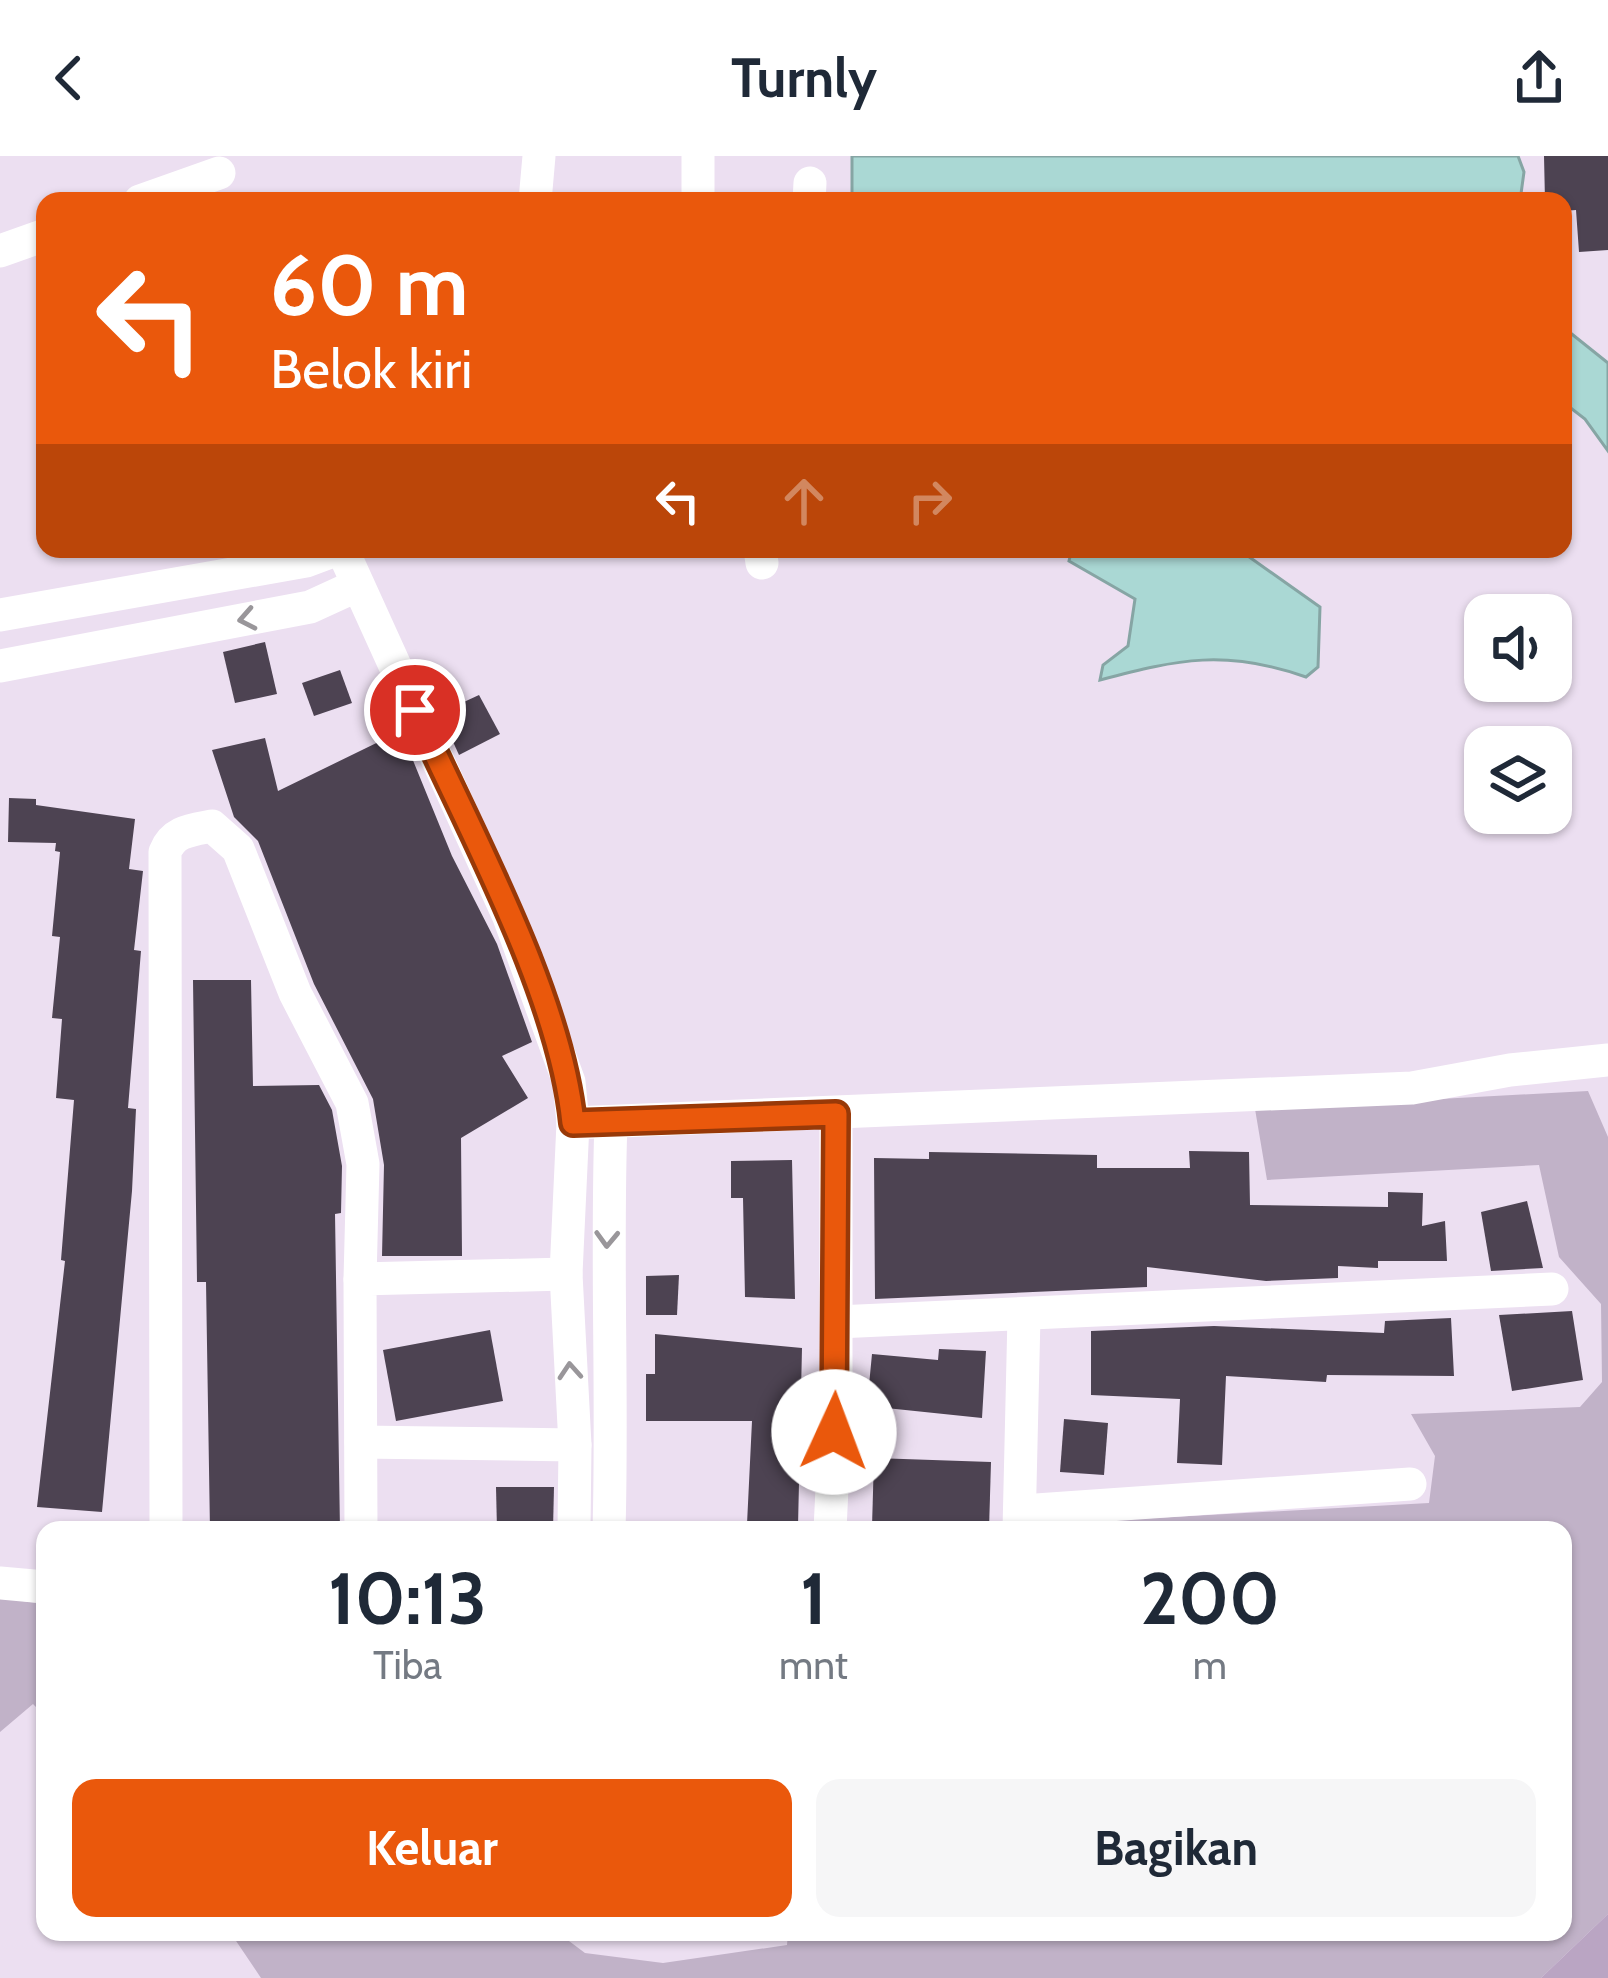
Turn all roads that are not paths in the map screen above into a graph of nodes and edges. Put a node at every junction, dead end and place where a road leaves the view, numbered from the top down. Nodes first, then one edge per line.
1 (538, 156) edge
2 (698, 156) edge
3 (220, 177) edge
4 (170, 192) edge
5 (536, 192) edge
6 (698, 192) edge
7 (36, 239) edge
8 (0, 251) edge
9 (314, 558) edge
10 (344, 558) edge
11 (358, 585) junction
12 (0, 615) edge
13 (0, 665) edge
14 (1608, 1060) edge
15 (836, 1114) junction
16 (611, 1122) junction
17 (573, 1123) junction
18 (566, 1274) junction
19 (360, 1279) junction
20 (1552, 1289) dead end
21 (1024, 1316) junction
22 (837, 1322) junction
23 (361, 1442) junction
24 (613, 1444) junction
25 (575, 1445) junction
26 (1410, 1484) dead end
27 (166, 1521) edge
28 (361, 1521) edge
29 (574, 1521) edge
30 (609, 1521) edge
31 (830, 1521) edge
32 (1021, 1521) edge
33 (0, 1583) edge
34 (36, 1586) edge

1 - 5 street
2 - 6 street
3 - 4 street
7 - 8 street
9 - 12 street
10 - 11 street
11 -> 13 street
11 - 17 street
14 - 15 street
15 - 16 street
15 - 22 street
16 - 17 street
16 -> 24 street
17 - 18 street
18 - 19 street
25 -> 18 street
19 - 23 street
19 - 27 street
20 - 21 street
21 - 22 street
21 - 32 street
22 - 31 street
23 - 25 street
23 - 28 street
24 - 25 street
24 - 30 street
25 - 29 street
26 - 32 street
33 - 34 street

